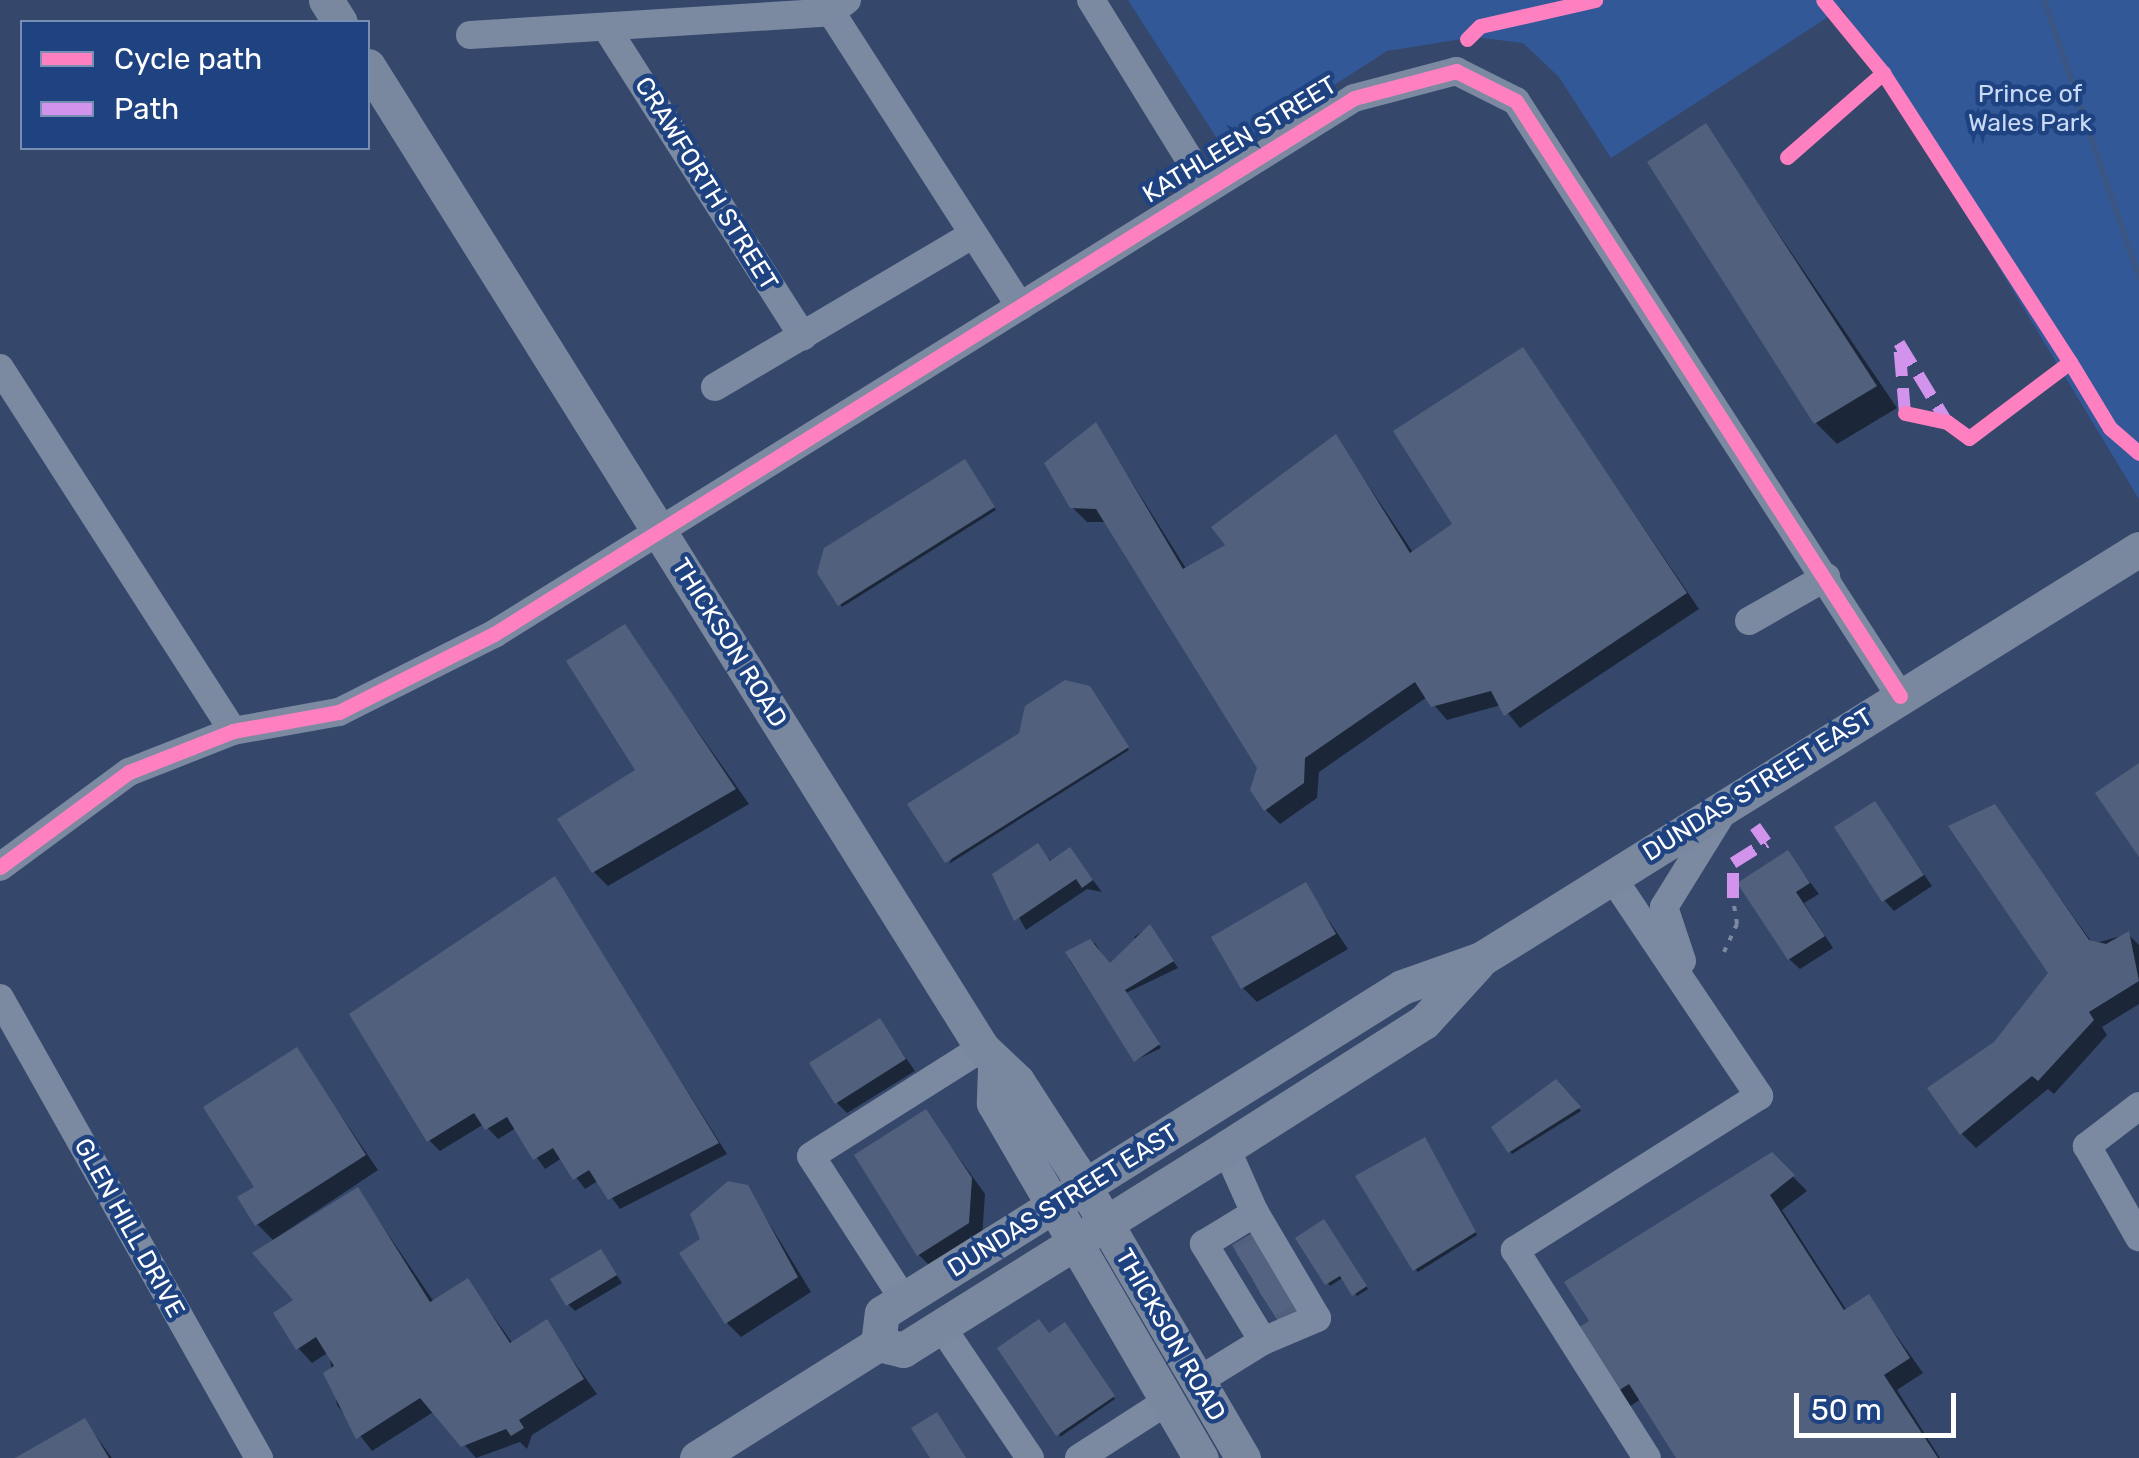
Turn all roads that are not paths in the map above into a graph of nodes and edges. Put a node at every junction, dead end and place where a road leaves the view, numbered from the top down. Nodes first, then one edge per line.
1 (1091, 0) edge
2 (840, 6) edge
3 (609, 32) junction
4 (470, 35) dead end
5 (370, 69) edge
6 (1207, 188) junction
7 (972, 235) junction
8 (1020, 306) junction
9 (803, 336) junction
10 (0, 368) edge
11 (715, 387) dead end
12 (657, 528) junction
13 (2139, 550) edge
14 (1826, 577) junction
15 (1749, 621) dead end
16 (1900, 696) junction
17 (233, 730) junction
18 (1732, 802) junction
19 (0, 867) edge
20 (1612, 878) junction
21 (1481, 960) junction
22 (1693, 996) junction
23 (0, 998) edge
24 (988, 1058) junction
25 (2139, 1106) edge
26 (1226, 1148) junction
27 (1084, 1188) junction
28 (1052, 1208) junction
29 (1255, 1213) junction
30 (1104, 1223) junction
31 (2139, 1237) edge
32 (1072, 1243) junction
33 (1262, 1278) junction
34 (904, 1300) junction
35 (942, 1326) junction
36 (1263, 1341) junction
37 (878, 1344) junction
38 (1198, 1382) junction
39 (1166, 1402) junction
40 (1086, 1456) edge
41 (259, 1458) edge
42 (697, 1458) edge
43 (1030, 1458) edge
44 (1201, 1458) edge
45 (1243, 1458) edge
46 (1648, 1458) edge

1 - 6 street
2 - 3 street
2 - 7 street
3 - 4 street
3 - 9 street, CRAWFORTH STREET
5 - 12 main road, THICKSON ROAD
6 - 8 street, KATHLEEN STREET
6 - 14 street, KATHLEEN STREET
7 - 8 street
7 - 9 street
8 - 12 street, KATHLEEN STREET
9 - 11 street
10 - 17 street
12 - 17 street
12 - 24 main road, THICKSON ROAD
13 - 16 main road, DUNDAS STREET EAST
14 - 15 street
14 - 16 street, KATHLEEN STREET
16 - 18 main road, DUNDAS STREET EAST
17 - 19 street
18 - 20 main road, DUNDAS STREET EAST
18 - 22 street
20 - 21 main road, DUNDAS STREET EAST
20 - 22 street
21 - 26 main road, DUNDAS STREET EAST
21 - 27 main road, DUNDAS STREET EAST
22 - 46 street
23 - 41 street, GLEN HILL DRIVE
24 - 27 main road, THICKSON ROAD
24 - 28 main road, THICKSON ROAD
24 - 34 street
25 - 31 street
26 - 29 street
26 - 30 main road, DUNDAS STREET EAST
27 - 28 main road, DUNDAS STREET EAST
27 - 30 main road, THICKSON ROAD
28 - 32 main road, THICKSON ROAD
28 - 34 main road, DUNDAS STREET EAST
29 - 33 street
29 - 33 street
30 - 32 main road, DUNDAS STREET EAST
30 - 38 main road, THICKSON ROAD
32 - 35 main road, DUNDAS STREET EAST
32 - 39 main road, THICKSON ROAD
33 - 36 street
33 - 36 street
34 - 37 main road, DUNDAS STREET EAST
35 - 37 main road, DUNDAS STREET EAST
35 - 43 street
36 - 38 street
37 - 42 main road, DUNDAS STREET EAST
38 - 45 main road, THICKSON ROAD
39 - 40 street
39 - 44 main road, THICKSON ROAD

